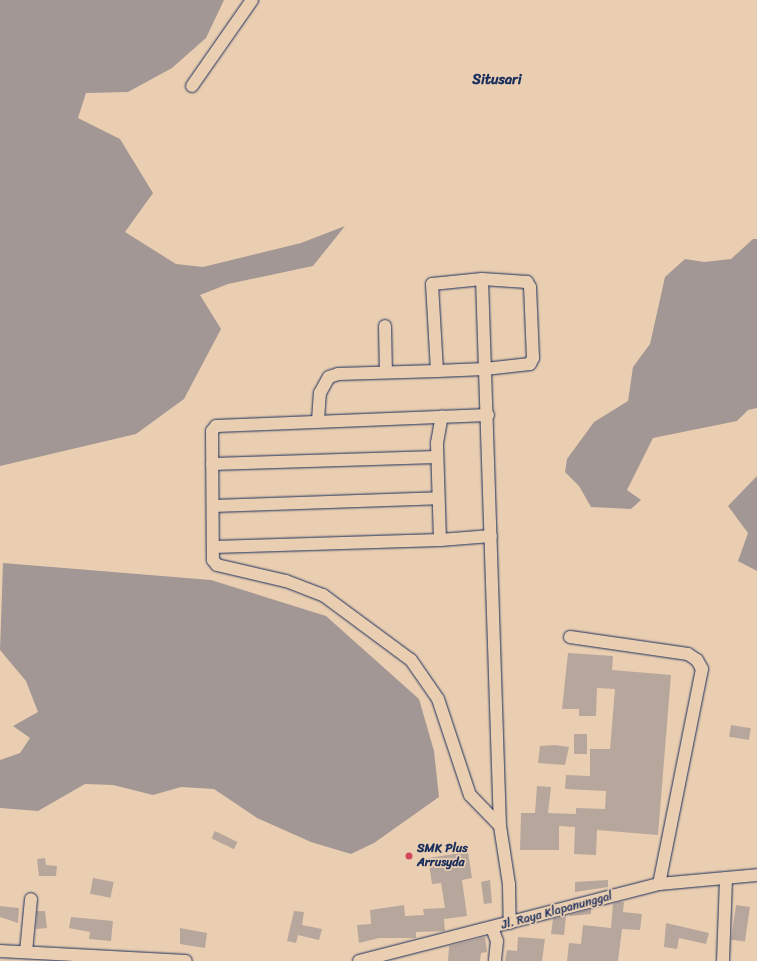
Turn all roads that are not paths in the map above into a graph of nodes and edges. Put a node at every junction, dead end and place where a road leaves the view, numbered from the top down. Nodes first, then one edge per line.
1 (252, 0) edge
2 (192, 86) dead end
3 (482, 280) junction
4 (384, 326) dead end
5 (485, 369) junction
6 (437, 371) junction
7 (386, 372) junction
8 (488, 415) junction
9 (442, 416) junction
10 (318, 420) junction
11 (437, 457) junction
12 (212, 464) junction
13 (438, 498) junction
14 (213, 506) junction
15 (491, 536) junction
16 (440, 540) junction
17 (214, 547) junction
18 (570, 637) dead end
19 (500, 826) junction
20 (757, 875) edge
21 (726, 878) junction
22 (659, 884) junction
23 (31, 899) dead end
24 (510, 923) junction
25 (492, 928) junction
26 (0, 951) edge
27 (26, 952) junction
28 (186, 961) edge
29 (359, 961) edge
30 (495, 961) edge
31 (723, 961) edge

1 - 2 street
3 - 5 street
3 - 5 street
3 - 6 street
4 - 7 street
5 - 6 street
5 - 8 street
6 - 7 street
7 - 10 street
8 - 9 street
8 - 15 street
9 - 10 street
9 - 11 street
10 - 12 street
11 - 12 street
11 - 13 street
12 - 14 street
13 - 14 street
13 - 16 street
14 - 17 street
15 - 16 street
15 - 19 street
16 - 17 street
17 - 19 street
18 - 22 street
19 - 24 street
20 - 21 street, Jl. Raya Klapanunggal
21 - 22 street, Jl. Raya Klapanunggal
21 - 31 street
22 - 24 street, Jl. Raya Klapanunggal
23 - 27 street
24 - 25 street, Jl. Raya Klapanunggal
25 - 29 street, Jl. Raya Klapanunggal
25 - 30 street
26 - 27 street
27 - 28 street

